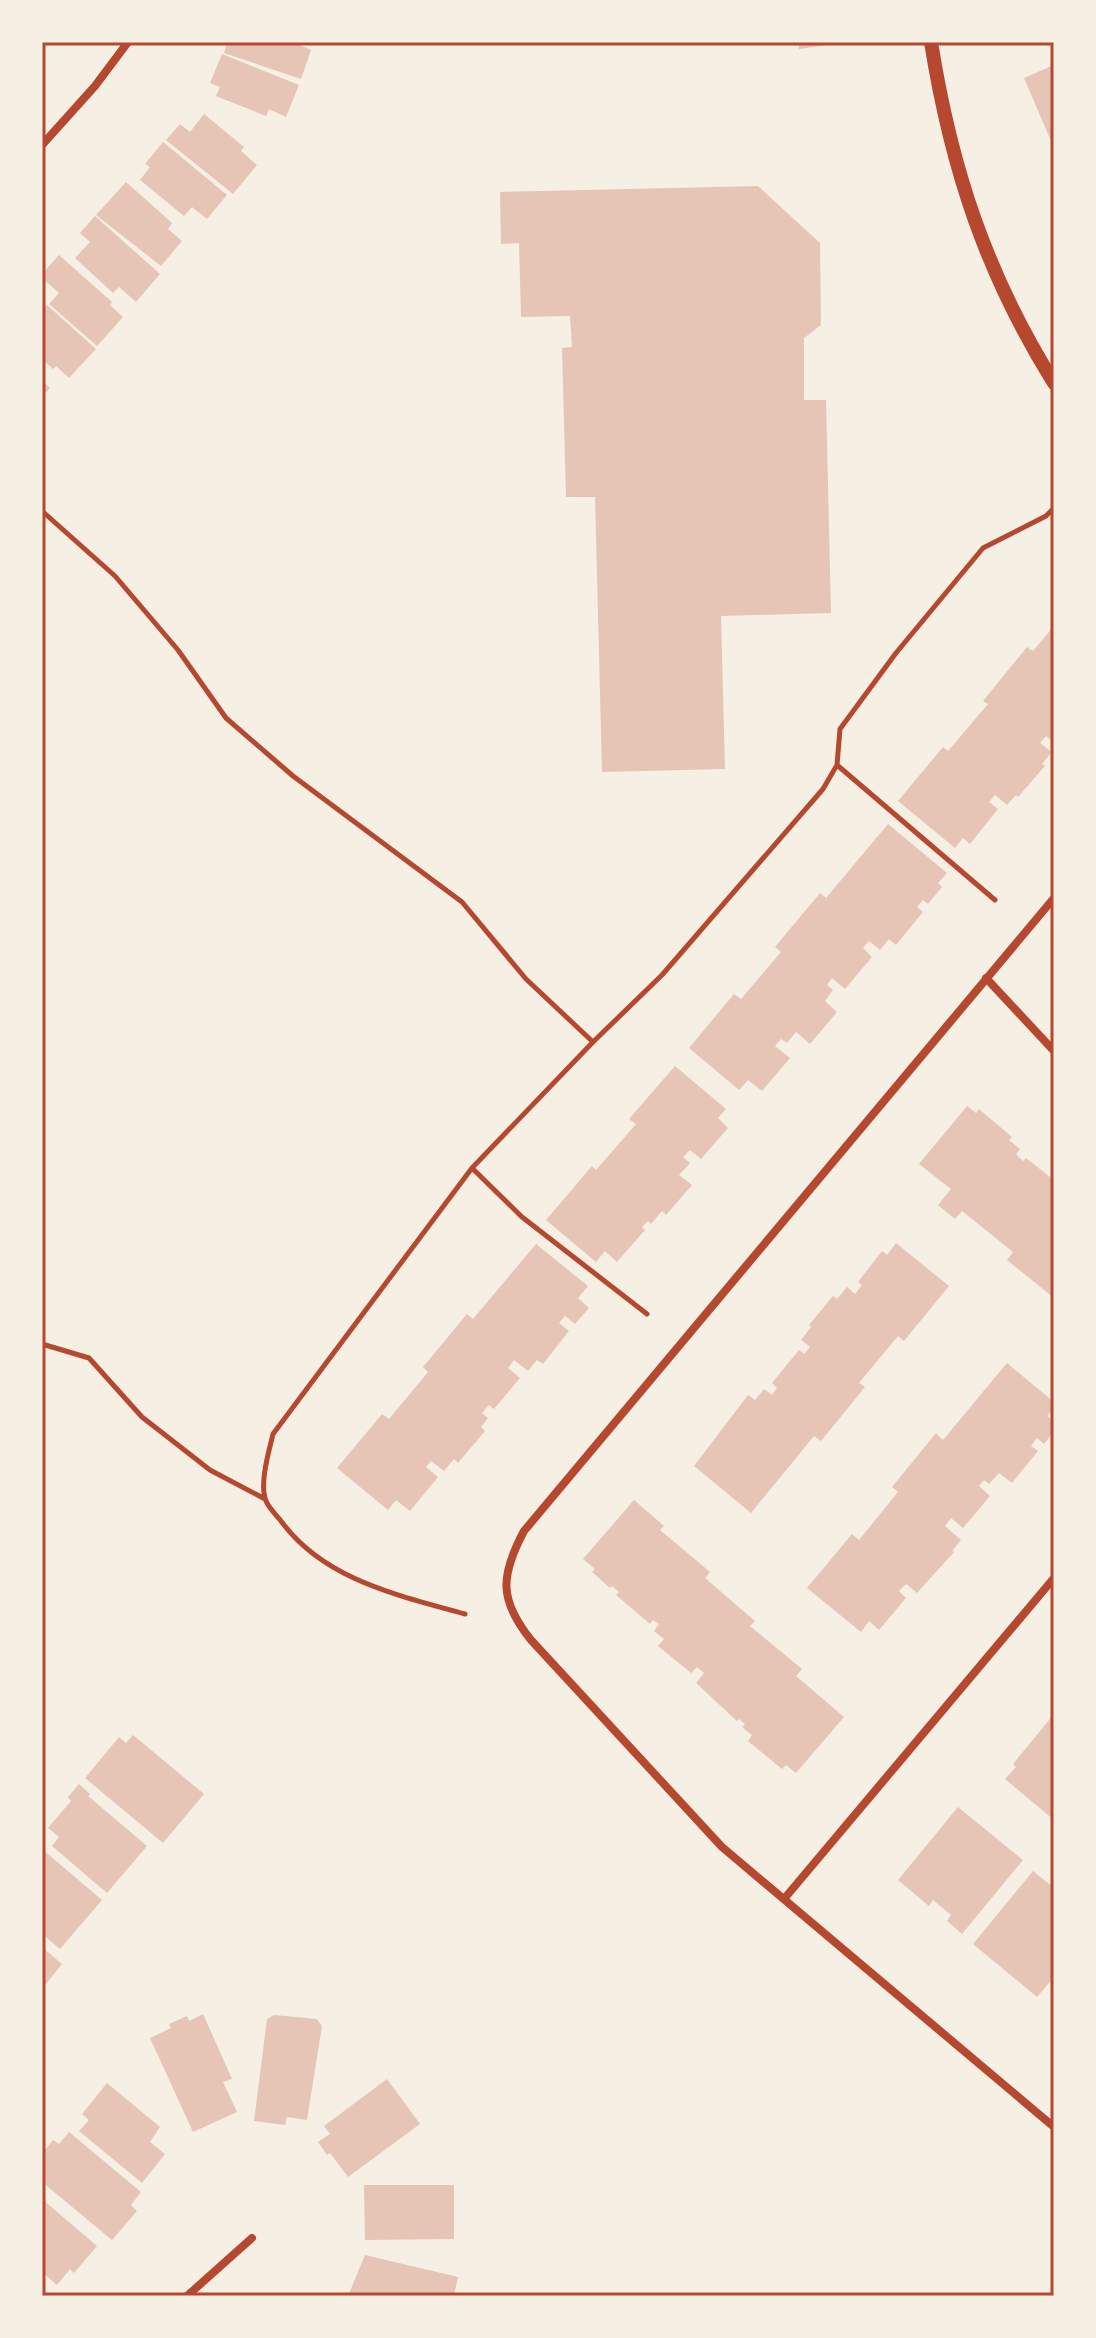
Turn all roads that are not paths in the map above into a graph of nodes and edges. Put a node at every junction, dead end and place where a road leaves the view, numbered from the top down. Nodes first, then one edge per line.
1 (128, 42) edge
2 (931, 42) edge
3 (42, 145) edge
4 (1054, 383) edge
5 (1054, 898) edge
6 (986, 978) junction
7 (1054, 1051) edge
8 (1054, 1578) edge
9 (784, 1899) junction
10 (1054, 2127) edge
11 (252, 2238) dead end
12 (187, 2296) edge

1 - 3 street
2 - 4 street
5 - 6 street
6 - 7 street
6 - 9 street
8 - 9 street
9 - 10 street
11 - 12 street

